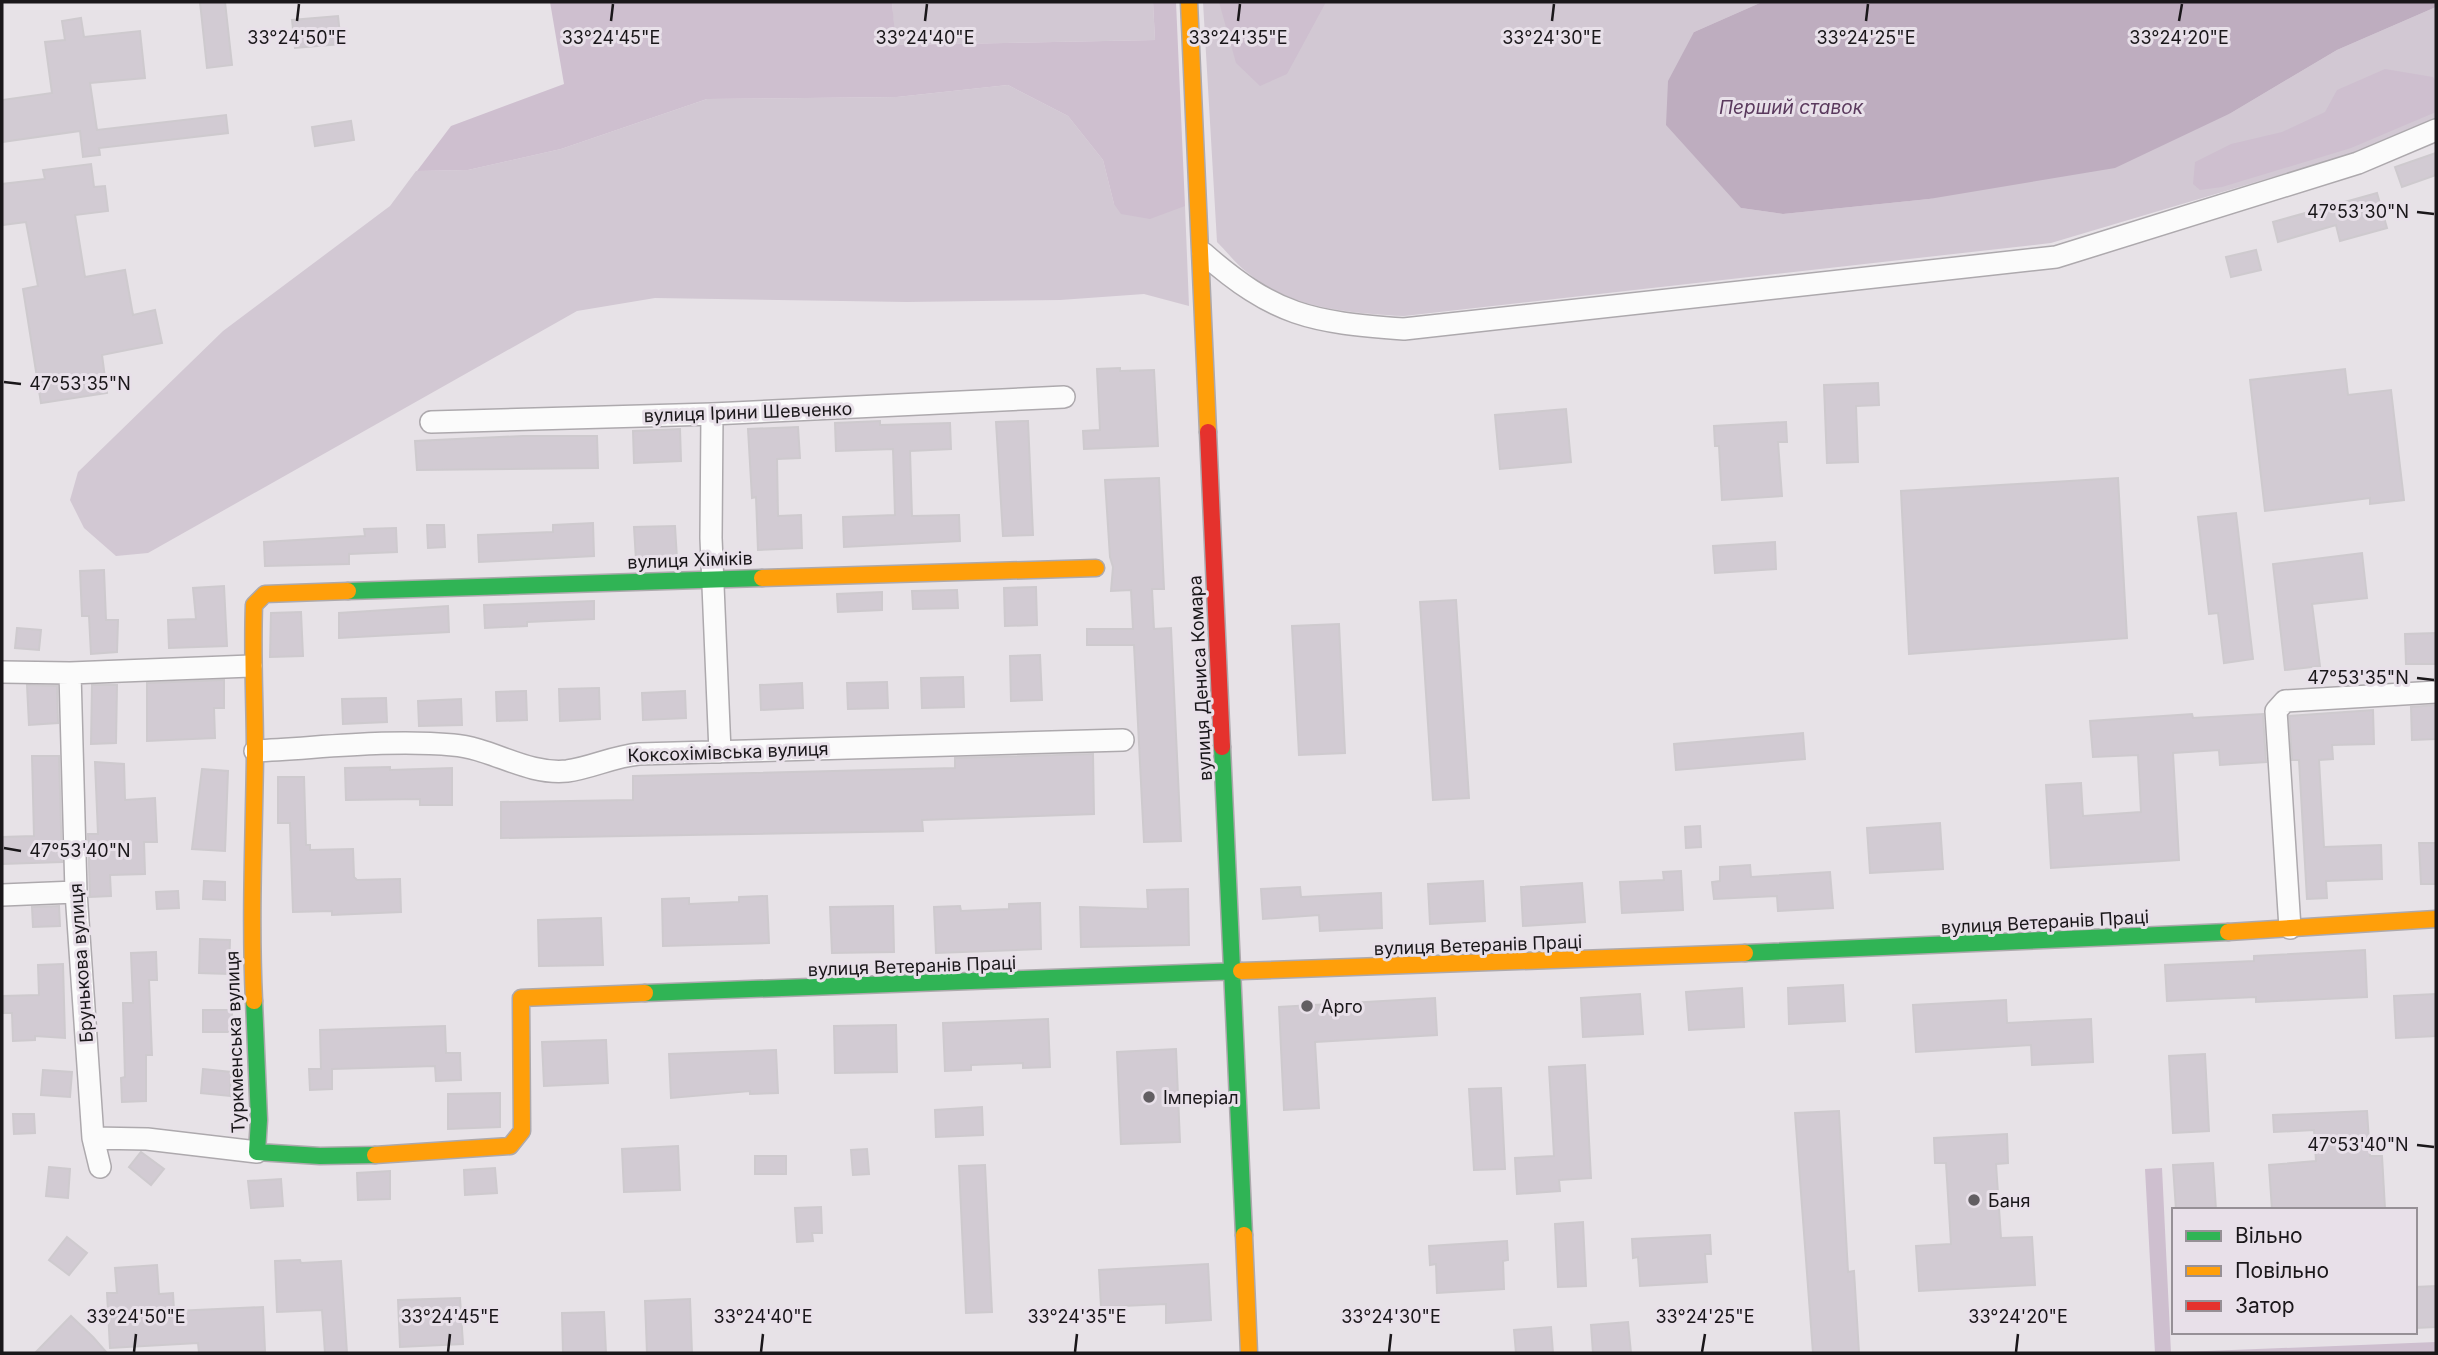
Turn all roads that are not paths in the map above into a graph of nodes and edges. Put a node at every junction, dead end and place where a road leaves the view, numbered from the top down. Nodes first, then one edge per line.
1 (1189, 2) edge
2 (2436, 130) edge
3 (1203, 253) junction
4 (1064, 397) dead end
5 (712, 414) junction
6 (431, 422) dead end
7 (1096, 568) dead end
8 (713, 578) junction
9 (287, 593) joint
10 (251, 666) junction
11 (2, 672) edge
12 (70, 673) junction
13 (2436, 692) edge
14 (1123, 740) dead end
15 (255, 751) junction
16 (720, 752) junction
17 (76, 892) junction
18 (2, 895) edge
19 (2436, 919) edge
20 (2290, 928) junction
21 (1232, 974) junction
22 (521, 998) joint
23 (93, 1138) junction
24 (257, 1152) junction
25 (100, 1167) dead end
26 (1248, 1353) edge

1 - 3 street, вулиця Дениса Комара
2 - 3 street
3 - 21 street, вулиця Дениса Комара
4 - 5 street, вулиця Ірини Шевченко
5 - 6 street, вулиця Ірини Шевченко
5 - 8 street
7 - 8 street, вулиця Хіміків
8 - 9 street, вулиця Хіміків
8 - 16 street
9 - 10 street, Туркменська вулиця
10 - 12 street
10 - 15 street, Туркменська вулиця
11 - 12 street
12 - 17 street, Брунькова вулиця
13 - 20 street
14 - 16 street, Коксохімівська вулиця
15 - 16 street, Коксохімівська вулиця
15 - 24 street, Туркменська вулиця
17 - 18 street
17 - 23 street, Брунькова вулиця
19 - 20 street, вулиця Ветеранів Праці
20 - 21 street, вулиця Ветеранів Праці
21 - 22 street, вулиця Ветеранів Праці
21 - 26 street, вулиця Дениса Комара
22 - 24 street, Туркменська вулиця
23 - 24 street
23 - 25 street, Брунькова вулиця

